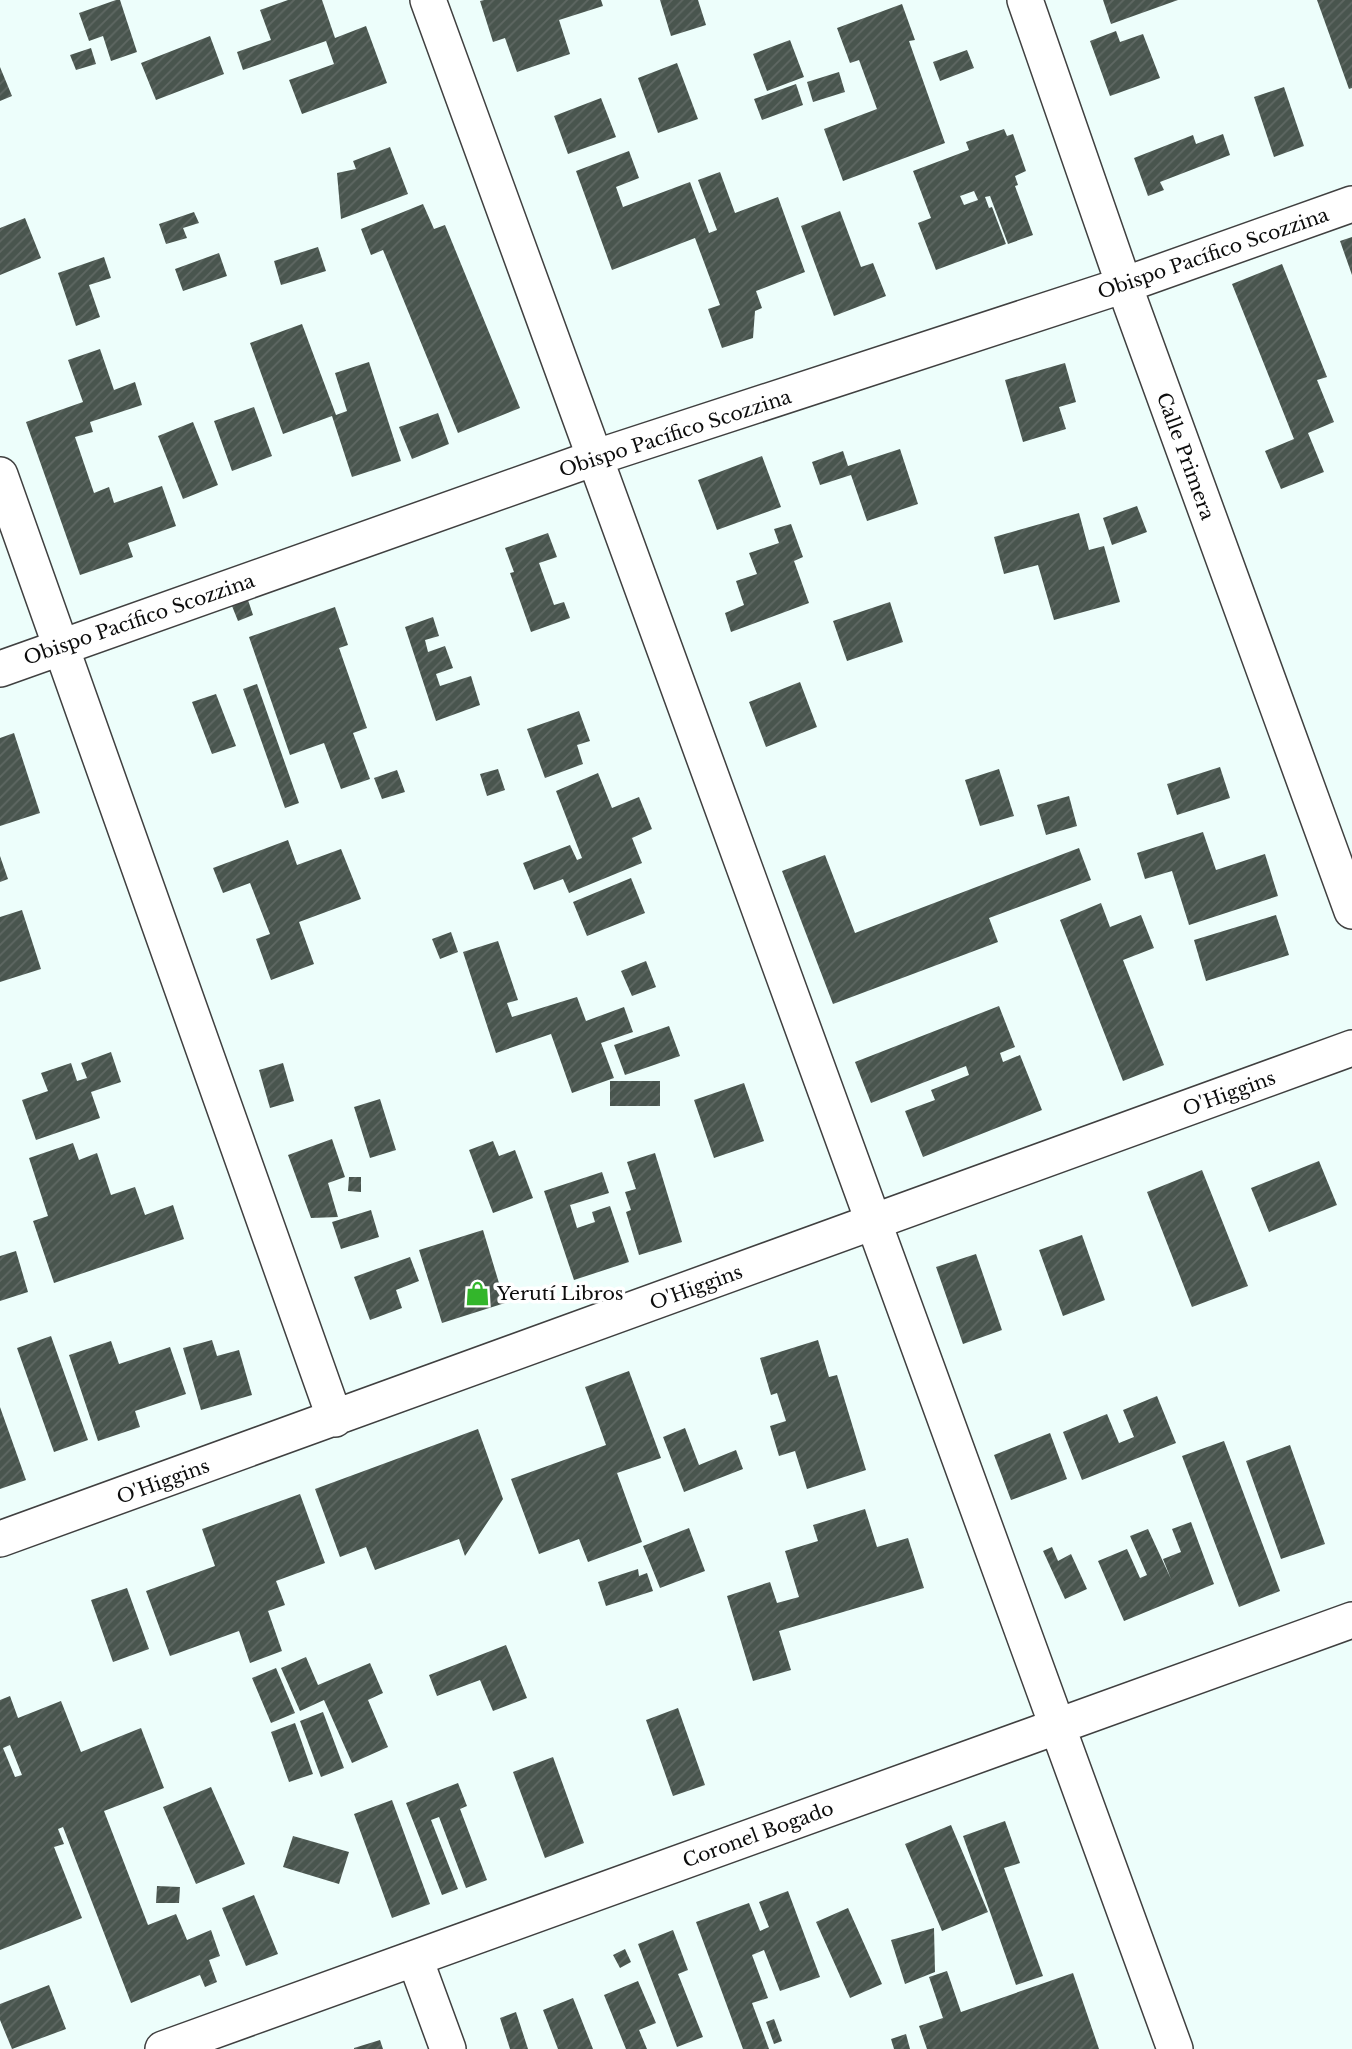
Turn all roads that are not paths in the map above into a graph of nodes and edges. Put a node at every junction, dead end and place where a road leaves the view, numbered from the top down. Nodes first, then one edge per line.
1 (428, 0) edge
2 (1025, 0) edge
3 (1352, 204) edge
4 (1124, 285) junction
5 (597, 457) junction
6 (0, 475) edge
7 (61, 647) junction
8 (0, 669) edge
9 (1352, 911) edge
10 (1352, 1048) edge
11 (873, 1222) junction
12 (335, 1419) junction
13 (0, 1539) edge
14 (1352, 1620) edge
15 (1057, 1725) junction
16 (415, 1959) junction
17 (163, 2049) edge
18 (448, 2049) edge
19 (1175, 2049) edge

1 - 5 street
2 - 4 street, Calle Primera
3 - 4 street, Obispo Pacífico Scozzina
4 - 5 street, Obispo Pacífico Scozzina
4 - 9 street, Calle Primera
5 - 7 street, Obispo Pacífico Scozzina
5 - 11 street
6 - 7 street
7 - 8 street, Obispo Pacífico Scozzina
7 - 12 street
10 - 11 street, O'Higgins
11 - 12 street, O'Higgins
11 - 15 street
12 - 13 street, O'Higgins
14 - 15 street, Coronel Bogado
15 - 16 street, Coronel Bogado
15 - 19 street
16 - 17 street, Coronel Bogado
16 - 18 street

